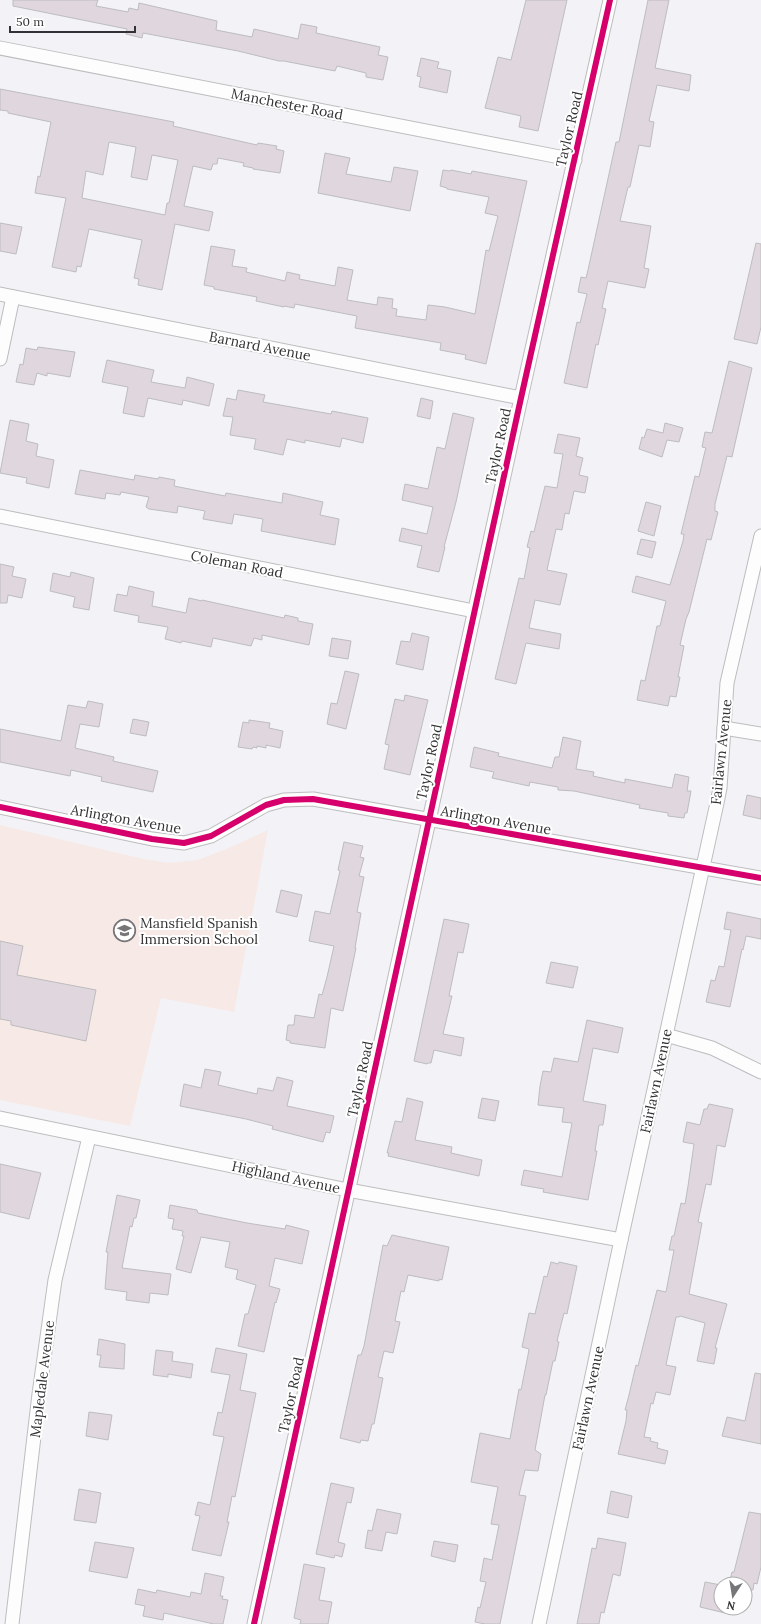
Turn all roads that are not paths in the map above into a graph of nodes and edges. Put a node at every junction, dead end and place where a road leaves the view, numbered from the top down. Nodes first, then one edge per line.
1 (610, 0) edge
2 (0, 48) edge
3 (575, 160) junction
4 (0, 294) edge
5 (13, 297) junction
6 (0, 359) edge
7 (521, 398) junction
8 (0, 516) edge
9 (761, 536) edge
10 (474, 611) junction
11 (724, 728) junction
12 (761, 734) edge
13 (0, 807) edge
14 (428, 820) junction
15 (702, 867) junction
16 (761, 878) edge
17 (666, 1035) junction
18 (761, 1072) edge
19 (0, 1118) edge
20 (89, 1137) junction
21 (348, 1190) junction
22 (621, 1240) junction
23 (12, 1624) edge
24 (254, 1624) edge
25 (539, 1624) edge

1 - 3 street, Taylor Road
2 - 3 street, Manchester Road
3 - 7 street, Taylor Road
4 - 5 street, Barnard Avenue
5 - 6 street
5 - 7 street, Barnard Avenue
7 - 10 street, Taylor Road
8 - 10 street, Coleman Road
9 - 11 street, Fairlawn Avenue
10 - 14 street, Taylor Road
11 - 12 street
11 - 15 street, Fairlawn Avenue
13 - 14 street, Arlington Avenue
14 - 15 street, Arlington Avenue
14 - 21 street, Taylor Road
15 - 16 street, Arlington Avenue
15 - 17 street, Fairlawn Avenue
17 - 18 street
17 - 22 street, Fairlawn Avenue
19 - 20 street, Highland Avenue
20 - 21 street, Highland Avenue
20 - 23 street, Mapledale Avenue
21 - 22 street, Highland Avenue
21 - 24 street, Taylor Road
22 - 25 street, Fairlawn Avenue

